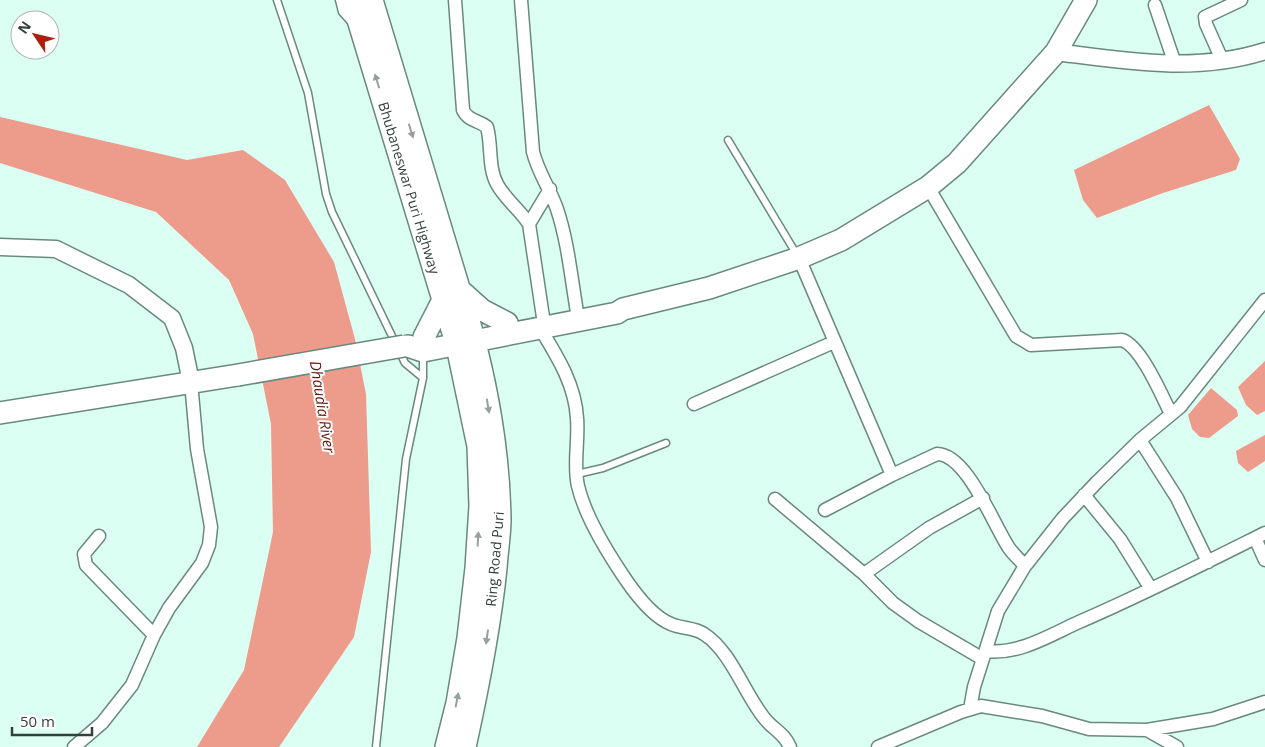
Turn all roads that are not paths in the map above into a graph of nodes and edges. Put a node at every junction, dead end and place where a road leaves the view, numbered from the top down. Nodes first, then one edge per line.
1 (277, 0) edge
2 (339, 0) edge
3 (352, 0) edge
4 (455, 0) edge
5 (521, 0) edge
6 (1086, 0) edge
7 (1241, 0) edge
8 (1155, 5) dead end
9 (375, 19) edge
10 (1265, 51) edge
11 (1056, 52) junction
12 (1223, 62) junction
13 (1175, 64) junction
14 (728, 140) dead end
15 (928, 187) junction
16 (550, 188) junction
17 (529, 224) junction
18 (0, 247) edge
19 (798, 258) junction
20 (452, 296) junction
21 (1265, 300) edge
22 (623, 309) junction
23 (577, 312) junction
24 (541, 323) junction
25 (507, 329) junction
26 (464, 337) junction
27 (834, 342) junction
28 (417, 346) junction
29 (482, 368) junction
30 (423, 378) junction
31 (191, 382) junction
32 (466, 382) junction
33 (694, 404) dead end
34 (0, 413) edge
35 (1171, 414) junction
36 (1140, 440) junction
37 (666, 443) dead end
38 (577, 474) junction
39 (892, 474) junction
40 (1084, 495) junction
41 (983, 498) junction
42 (775, 499) dead end
43 (825, 510) dead end
44 (1260, 535) edge
45 (98, 536) dead end
46 (1265, 560) edge
47 (1208, 562) junction
48 (1025, 566) junction
49 (864, 574) junction
50 (1151, 589) junction
51 (154, 634) junction
52 (984, 655) junction
53 (1265, 702) edge
54 (970, 709) junction
55 (1147, 730) junction
56 (74, 747) edge
57 (376, 747) edge
58 (446, 747) edge
59 (465, 747) edge
60 (790, 747) edge
61 (878, 747) edge
62 (1176, 747) edge

1 - 30 lane
2 - 9 lane
3 - 9 highway, Bhubaneswar Puri Highway
4 - 17 street
5 - 16 street
6 - 11 highway
7 - 12 street
8 - 13 street
9 - 20 highway, Bhubaneswar Puri Highway
10 - 12 street
11 - 13 street
11 - 15 highway
12 - 13 street
14 - 19 lane
15 - 19 highway
15 - 35 street
16 - 17 street
16 - 23 street
17 - 24 street
18 - 31 street
19 - 22 highway
19 - 27 street
20 - 25 highway
20 - 26 highway, Bhubaneswar Puri Highway
20 - 28 highway
21 - 35 street
22 - 23 highway
22 - 24 highway
23 - 24 highway
24 - 25 highway
24 - 38 street
25 - 26 highway
25 - 29 highway
26 - 28 highway
26 - 29 highway, Ring Road Puri
26 - 32 highway, Ring Road Puri
27 - 33 street
27 - 39 street
28 - 30 lane
28 - 31 highway, bridge
28 - 32 highway
29 -> 59 highway, Ring Road Puri
30 - 57 lane
31 - 34 highway
31 - 51 street
58 -> 32 highway, Ring Road Puri
35 - 36 street
36 - 40 street
36 - 47 street
37 - 38 lane
38 - 60 street
39 - 41 street
39 - 43 street
40 - 48 street
40 - 50 street
41 - 48 street
41 - 49 street
42 - 49 street
44 - 46 street
44 - 47 street
45 - 51 street
47 - 50 street
48 - 52 street
49 - 52 street
50 - 52 street
51 - 56 street
52 - 54 street
53 - 55 street
54 - 55 street
54 - 61 street
55 - 62 street

